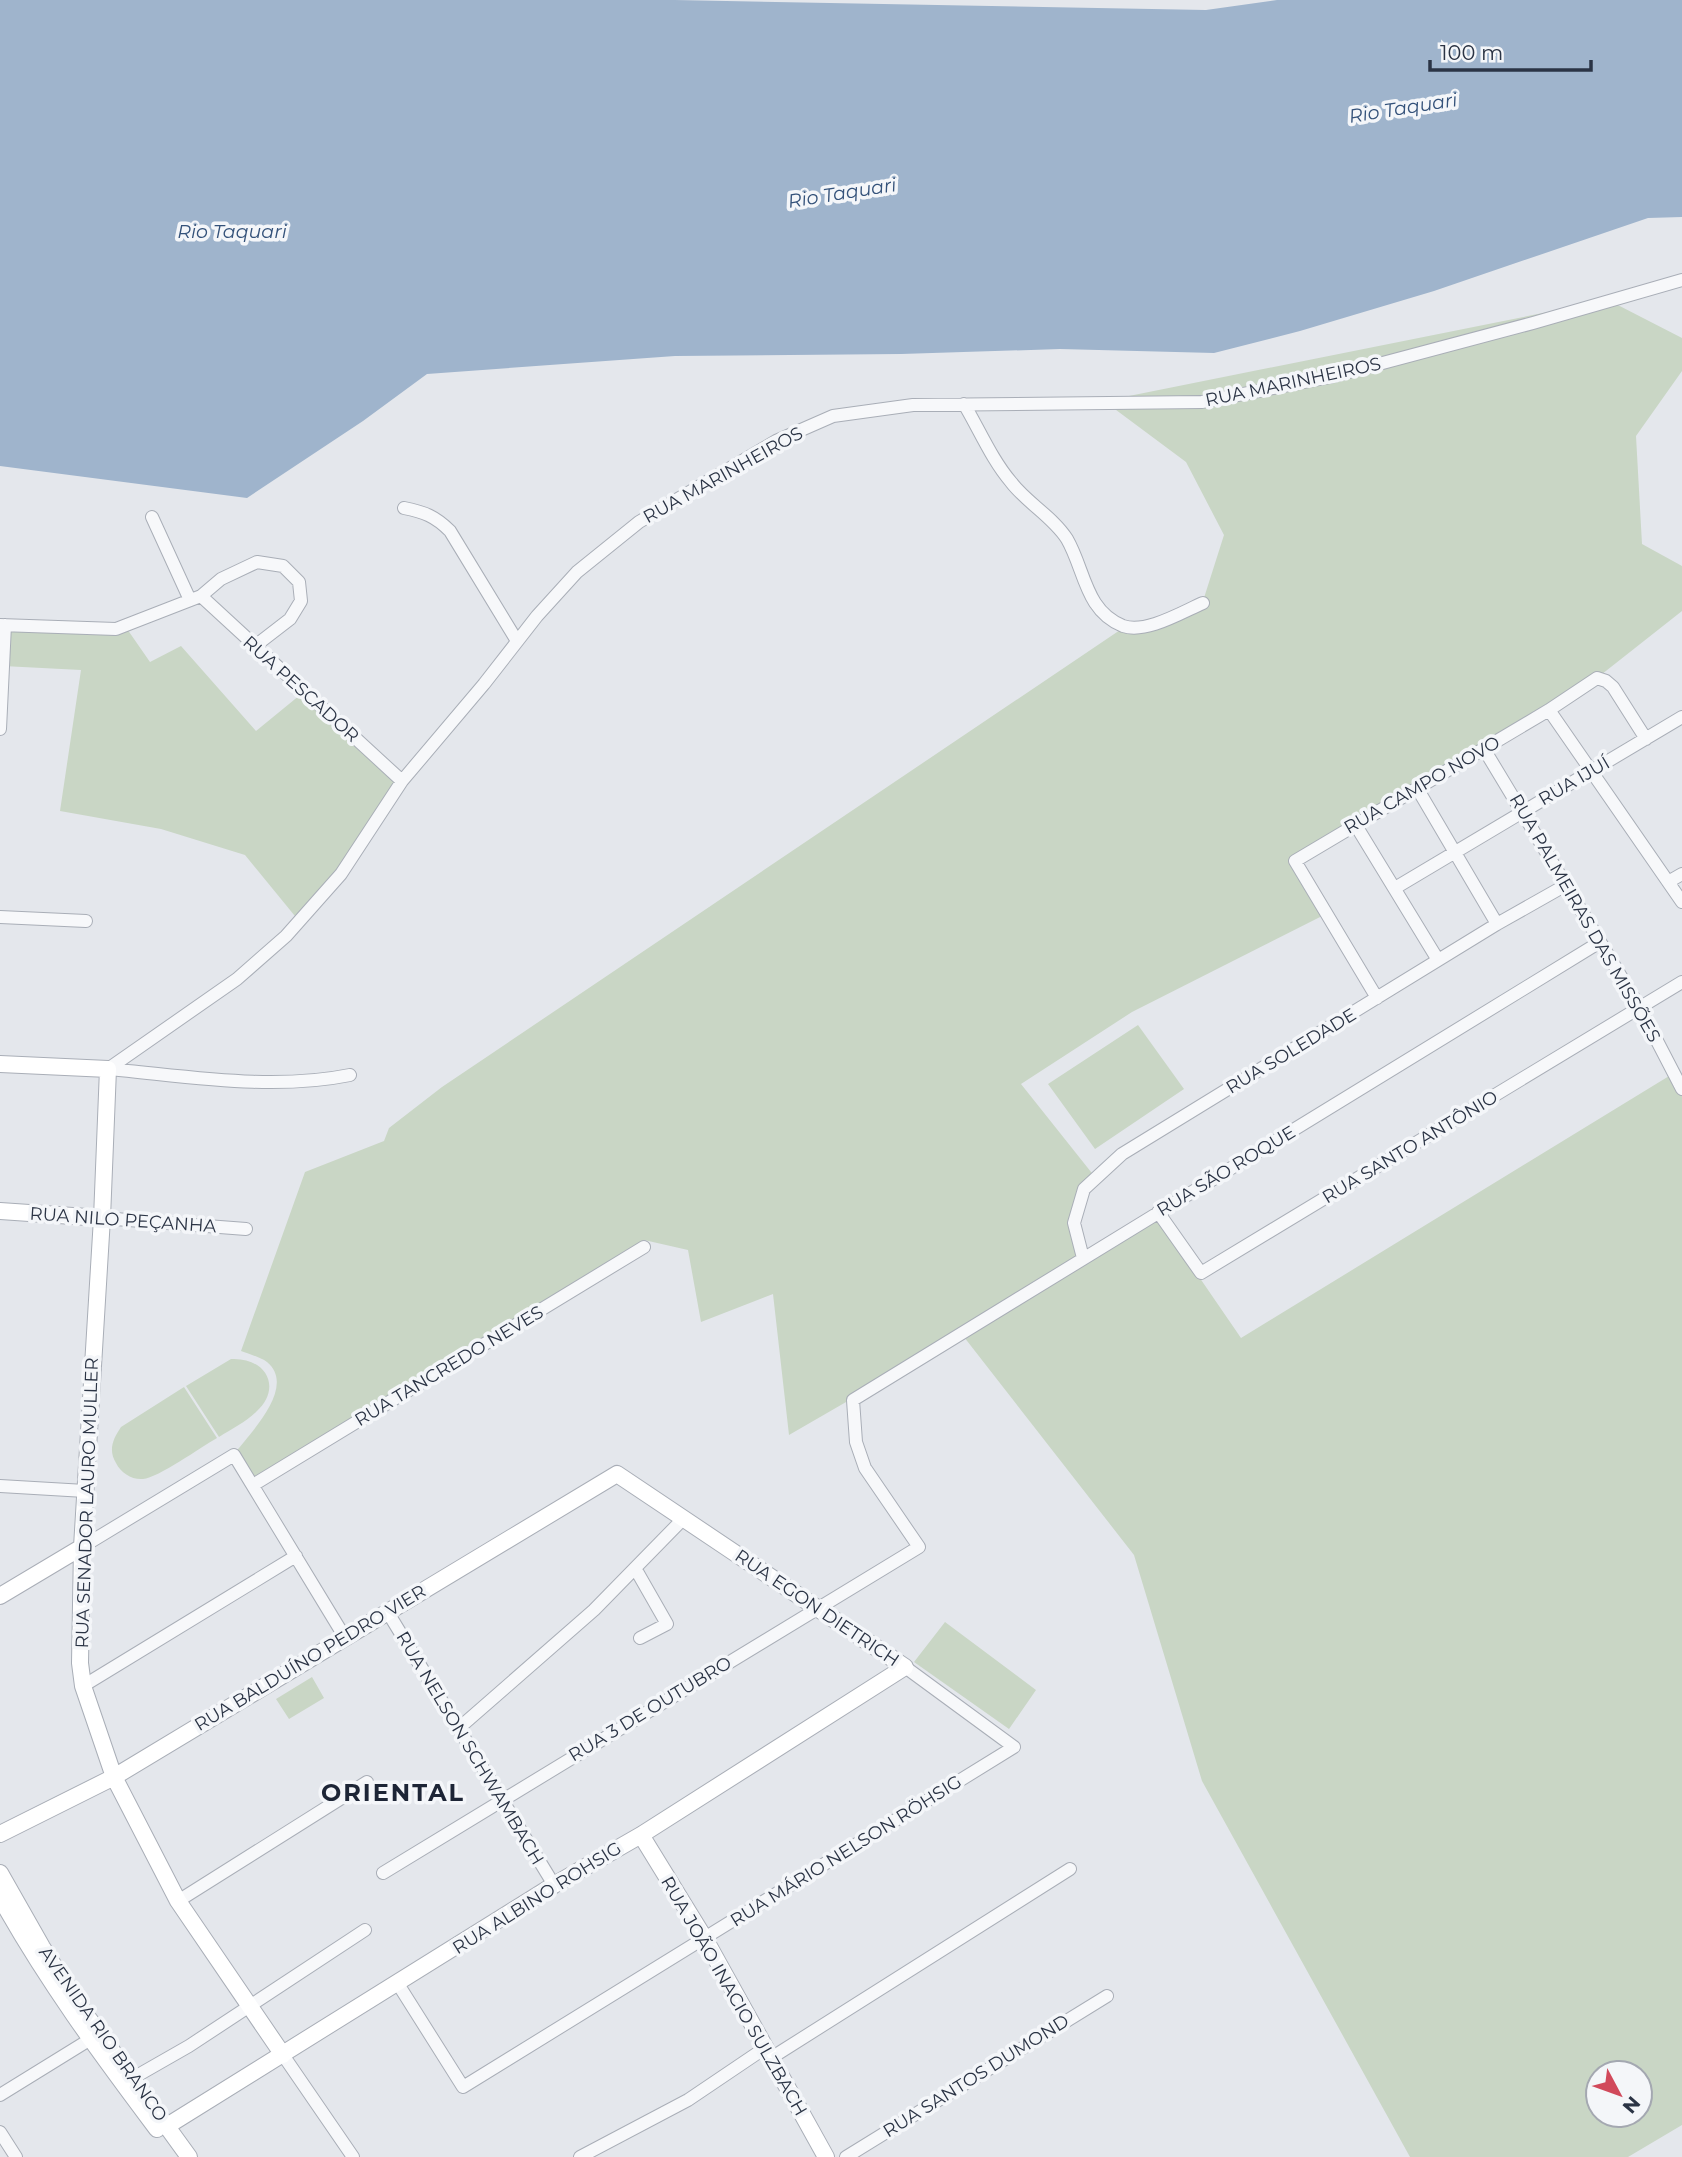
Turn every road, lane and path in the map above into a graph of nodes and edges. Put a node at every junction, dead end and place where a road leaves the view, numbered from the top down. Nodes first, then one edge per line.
1 (1682, 280) edge
2 (964, 404) junction
3 (404, 509) dead end
4 (152, 517) dead end
5 (195, 598) junction
6 (1203, 603) dead end
7 (3, 625) edge
8 (517, 641) junction
9 (256, 646) junction
10 (1549, 710) junction
11 (1682, 718) edge
12 (0, 729) edge
13 (1646, 739) junction
14 (1484, 749) junction
15 (1591, 771) junction
16 (402, 781) junction
17 (1417, 788) junction
18 (1523, 811) junction
19 (1355, 824) junction
20 (1455, 853) junction
21 (1682, 874) edge
22 (1668, 882) junction
23 (1566, 885) junction
24 (1395, 888) junction
25 (1682, 902) edge
26 (0, 917) edge
27 (86, 921) dead end
28 (1497, 924) junction
29 (1600, 942) junction
30 (1438, 960) junction
31 (1682, 982) edge
32 (1377, 998) junction
33 (1640, 1008) junction
34 (0, 1064) edge
35 (108, 1069) junction
36 (350, 1074) dead end
37 (1682, 1089) edge
38 (0, 1211) edge
39 (1158, 1212) junction
40 (102, 1218) junction
41 (246, 1230) dead end
42 (644, 1247) dead end
43 (1083, 1258) junction
44 (617, 1474) joint
45 (253, 1485) junction
46 (0, 1486) edge
47 (85, 1491) junction
48 (684, 1518) junction
49 (919, 1547) joint
50 (82, 1548) junction
51 (296, 1556) junction
52 (635, 1568) junction
53 (0, 1596) edge
54 (817, 1607) junction
55 (387, 1611) junction
56 (344, 1636) junction
57 (640, 1638) dead end
58 (905, 1667) junction
59 (83, 1686) junction
60 (459, 1728) junction
61 (1014, 1747) joint
62 (114, 1777) junction
63 (367, 1782) dead end
64 (501, 1799) junction
65 (0, 1833) edge
66 (640, 1835) junction
67 (1070, 1870) dead end
68 (0, 1873) edge
69 (383, 1873) dead end
70 (554, 1885) junction
71 (0, 1896) edge
72 (178, 1901) junction
73 (365, 1930) dead end
74 (705, 1939) junction
75 (398, 1984) junction
76 (1107, 1996) dead end
77 (249, 2006) junction
78 (89, 2040) junction
79 (768, 2053) junction
80 (283, 2055) junction
81 (133, 2078) junction
82 (0, 2095) edge
83 (167, 2126) junction
84 (0, 2132) edge
85 (16, 2157) edge
86 (176, 2157) edge
87 (189, 2157) edge
88 (353, 2157) edge
89 (580, 2157) edge
90 (826, 2157) edge
91 (846, 2157) edge

1 - 2 street, RUA MARINHEIROS
2 - 6 street
2 - 8 street, RUA MARINHEIROS
3 - 8 street
4 - 5 street
5 - 7 street
5 - 9 street, RUA PESCADOR
5 - 9 street
7 - 12 street
8 - 16 street, RUA MARINHEIROS
9 - 16 street, RUA PESCADOR
10 - 13 street, RUA CAMPO NOVO
10 - 14 street, RUA CAMPO NOVO
10 - 15 street
11 - 13 street, RUA IJUÍ
13 - 15 street, RUA IJUÍ
14 - 17 street, RUA CAMPO NOVO
14 - 18 street, RUA PALMEIRAS DAS MISSÕES
15 - 18 street, RUA IJUÍ
15 - 22 street
16 - 35 street, RUA MARINHEIROS
17 - 19 street, RUA CAMPO NOVO
17 - 20 street
18 - 20 street, RUA IJUÍ
18 - 23 street, RUA PALMEIRAS DAS MISSÕES
19 - 24 street
19 - 32 street, RUA CAMPO NOVO
20 - 24 street, RUA IJUÍ
20 - 28 street
21 - 22 street
22 - 25 street
23 - 28 street, RUA SOLEDADE
23 - 29 street, RUA PALMEIRAS DAS MISSÕES
24 - 30 street
26 - 27 street
28 - 30 street, RUA SOLEDADE
29 - 33 street, RUA PALMEIRAS DAS MISSÕES
29 - 39 street, RUA SÃO ROQUE
30 - 32 street, RUA SOLEDADE
31 - 33 street, RUA SANTO ANTÔNIO
32 - 43 street, RUA SOLEDADE
33 - 37 street, RUA PALMEIRAS DAS MISSÕES
33 - 39 street, RUA SANTO ANTÔNIO
34 - 35 street
35 - 36 street
35 - 40 street, RUA SENADOR LAURO MULLER
38 - 40 street, RUA NILO PEÇANHA
39 - 43 street, RUA SÃO ROQUE
40 - 41 street, RUA NILO PEÇANHA
40 - 47 street, RUA SENADOR LAURO MULLER
42 - 45 street, RUA TANCREDO NEVES
43 - 49 street, RUA SÃO ROQUE
44 - 48 street, RUA EGON DIETRICH
44 - 55 street, RUA BALDUÍNO PEDRO VIER
45 - 50 street
45 - 51 street
46 - 47 street
47 - 50 street, RUA SENADOR LAURO MULLER
48 - 52 street
48 - 54 street, RUA EGON DIETRICH
49 - 54 street, RUA 3 DE OUTUBRO
50 - 53 street
50 - 59 street, RUA SENADOR LAURO MULLER
51 - 56 street
51 - 59 street
52 - 57 street
52 - 60 street
54 - 58 street, RUA EGON DIETRICH
54 - 64 street, RUA 3 DE OUTUBRO
55 - 56 street, RUA BALDUÍNO PEDRO VIER
55 - 60 street, RUA NELSON SCHWAMBACH
56 - 62 street, RUA BALDUÍNO PEDRO VIER
58 - 61 street, RUA EGON DIETRICH
58 - 66 street, RUA ALBINO ROHSIG
59 - 62 street, RUA SENADOR LAURO MULLER
60 - 64 street, RUA NELSON SCHWAMBACH
61 - 74 street, RUA MÁRIO NELSON RÖHSIG
62 - 65 street, RUA BALDUÍNO PEDRO VIER
62 - 72 street, RUA SENADOR LAURO MULLER
63 - 72 street
64 - 69 street, RUA 3 DE OUTUBRO
64 - 70 street, RUA NELSON SCHWAMBACH
66 - 70 street, RUA ALBINO ROHSIG
66 - 74 street, RUA JOÃO INACIO SULZBACH
67 - 79 street
68 - 81 street, AVENIDA RIO BRANCO
70 - 75 street, RUA ALBINO ROHSIG
71 - 78 street, AVENIDA RIO BRANCO
72 - 77 street, RUA SENADOR LAURO MULLER
73 - 77 street
74 - 75 street, RUA MÁRIO NELSON RÖHSIG
74 - 79 street, RUA JOÃO INACIO SULZBACH
75 - 80 street, RUA ALBINO ROHSIG
76 - 91 street, RUA SANTOS DUMOND
77 - 80 street, RUA SENADOR LAURO MULLER
77 - 81 street
78 - 82 street
78 - 86 street, AVENIDA RIO BRANCO
79 - 89 street
79 - 90 street, RUA JOÃO INACIO SULZBACH
80 - 83 street, RUA ALBINO ROHSIG
80 - 88 street, RUA SENADOR LAURO MULLER
81 - 83 street, AVENIDA RIO BRANCO
83 - 87 street, AVENIDA RIO BRANCO
84 - 85 street

